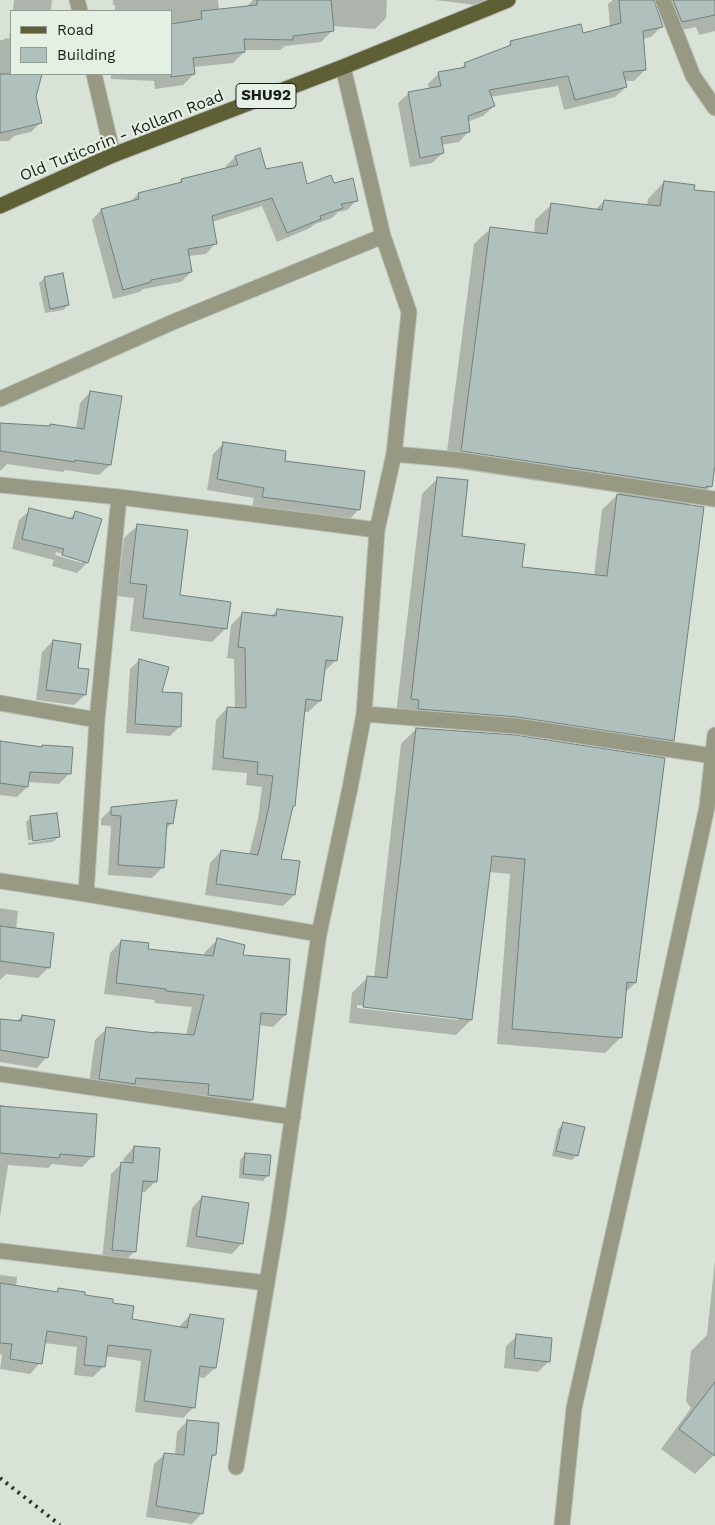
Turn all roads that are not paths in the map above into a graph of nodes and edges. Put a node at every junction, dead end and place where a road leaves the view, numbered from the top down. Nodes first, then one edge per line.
1 (508, 0) edge
2 (663, 0) edge
3 (344, 67) junction
4 (94, 75) edge
5 (715, 108) edge
6 (113, 155) junction
7 (0, 206) edge
8 (383, 236) junction
9 (0, 399) edge
10 (394, 454) junction
11 (0, 485) edge
12 (119, 497) junction
13 (715, 499) edge
14 (377, 530) junction
15 (0, 703) edge
16 (364, 714) junction
17 (97, 720) junction
18 (715, 735) edge
19 (713, 756) junction
20 (712, 790) edge
21 (0, 881) edge
22 (86, 894) junction
23 (319, 934) junction
24 (0, 1074) edge
25 (293, 1117) junction
26 (0, 1251) edge
27 (267, 1283) junction
28 (236, 1467) dead end
29 (562, 1525) edge

1 - 3 main road, Old Tuticorin - Kollam Road / SHU92
2 - 5 street
3 - 6 main road, Old Tuticorin - Kollam Road / SHU92
3 - 8 street
4 - 6 street
6 - 7 main road, Old Tuticorin - Kollam Road / SHU92
8 - 9 street
8 - 10 street
10 - 13 street
10 - 14 street
11 - 12 street
12 - 14 street
12 - 17 street
14 - 16 street
15 - 17 street
16 - 19 street
16 - 23 street
17 - 22 street
18 - 19 street
19 - 20 street
20 - 29 street
21 - 22 street
22 - 23 street
23 - 25 street
24 - 25 street
25 - 27 street
26 - 27 street
27 - 28 street

